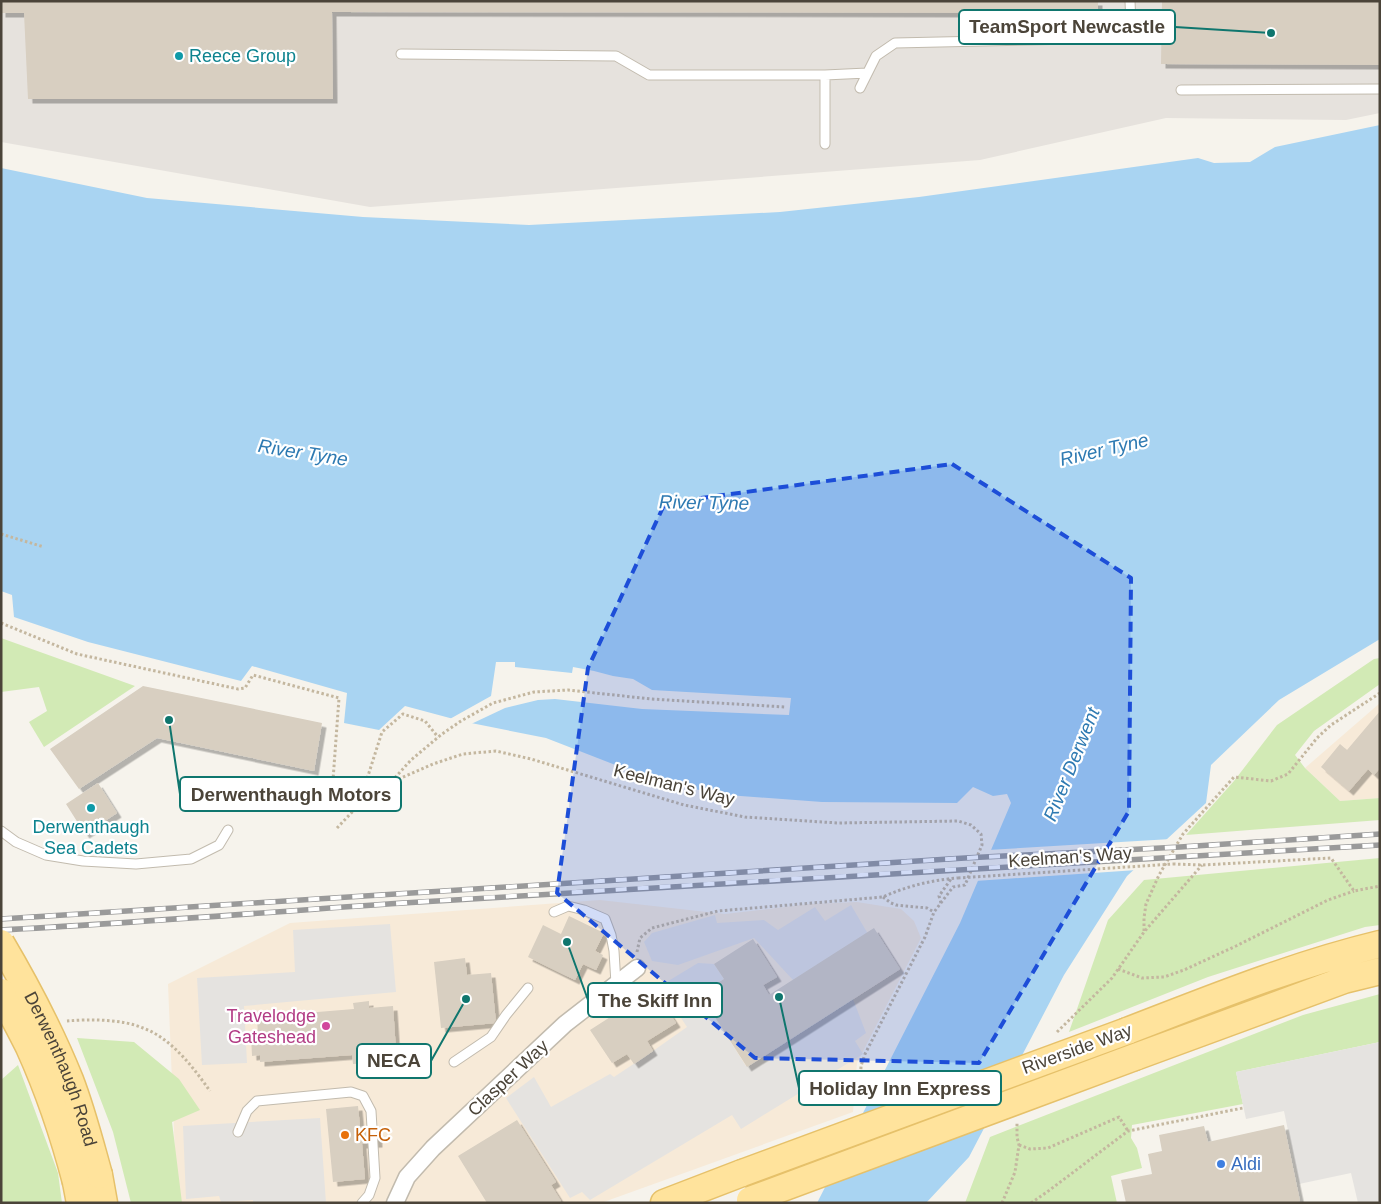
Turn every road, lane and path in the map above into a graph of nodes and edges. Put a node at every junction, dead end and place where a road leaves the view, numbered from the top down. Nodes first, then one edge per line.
1 (1130, 1) edge
2 (401, 54) dead end
3 (867, 73) junction
4 (826, 75) junction
5 (860, 88) dead end
6 (1380, 89) edge
7 (1181, 90) dead end
8 (825, 144) dead end
9 (1, 534) edge
10 (44, 547) dead end
11 (1, 623) edge
12 (1380, 693) edge
13 (785, 707) dead end
14 (438, 737) junction
15 (367, 779) junction
16 (391, 782) junction
17 (337, 828) dead end
18 (228, 830) dead end
19 (1, 831) edge
20 (1202, 865) junction
21 (952, 879) junction
22 (1380, 886) edge
23 (1354, 891) junction
24 (883, 897) junction
25 (941, 903) junction
26 (554, 912) dead end
27 (934, 912) junction
28 (1, 943) edge
29 (1380, 944) edge
30 (637, 968) joint
31 (1118, 969) dead end
32 (1380, 971) edge
33 (616, 984) junction
34 (528, 988) dead end
35 (1, 992) edge
36 (66, 1022) dead end
37 (454, 1062) dead end
38 (210, 1091) dead end
39 (1243, 1108) dead end
40 (860, 1112) dead end
41 (1128, 1131) junction
42 (238, 1132) dead end
43 (1019, 1145) dead end
44 (85, 1187) edge
45 (747, 1202) edge
46 (104, 1203) edge
47 (362, 1203) edge
48 (396, 1203) edge
49 (664, 1203) edge
50 (1031, 1203) edge

1 - 3 lane
2 - 4 lane
3 - 4 lane
3 - 5 lane
4 - 8 lane
6 - 7 lane
9 - 10 path
11 - 15 path
12 - 20 path
13 - 14 path
14 - 15 path
14 - 16 path
15 - 16 path
16 - 17 path, Keelman's Way
16 - 25 path, Keelman's Way
18 - 19 lane
20 - 21 path, Keelman's Way, bridge
20 - 23 path, Keelman's Way
21 - 24 path, Keelman's Way
21 - 25 path
22 - 23 path
23 - 31 path
24 - 27 path
24 - 30 path
25 - 27 path, Keelman's Way
26 - 33 lane
27 - 40 path, Keelman's Way
28 - 44 main road, Derwenthaugh Road, bridge
29 - 49 main road, Riverside Way, bridge
30 - 33 street, Clasper Way
32 - 45 main road, Riverside Way, bridge
33 - 48 street, Clasper Way
34 - 37 lane
35 - 44 main road, bridge
36 - 38 path
39 - 41 path
41 - 43 path
41 - 50 path
42 - 47 lane
44 - 46 main road, Derwenthaugh Road

